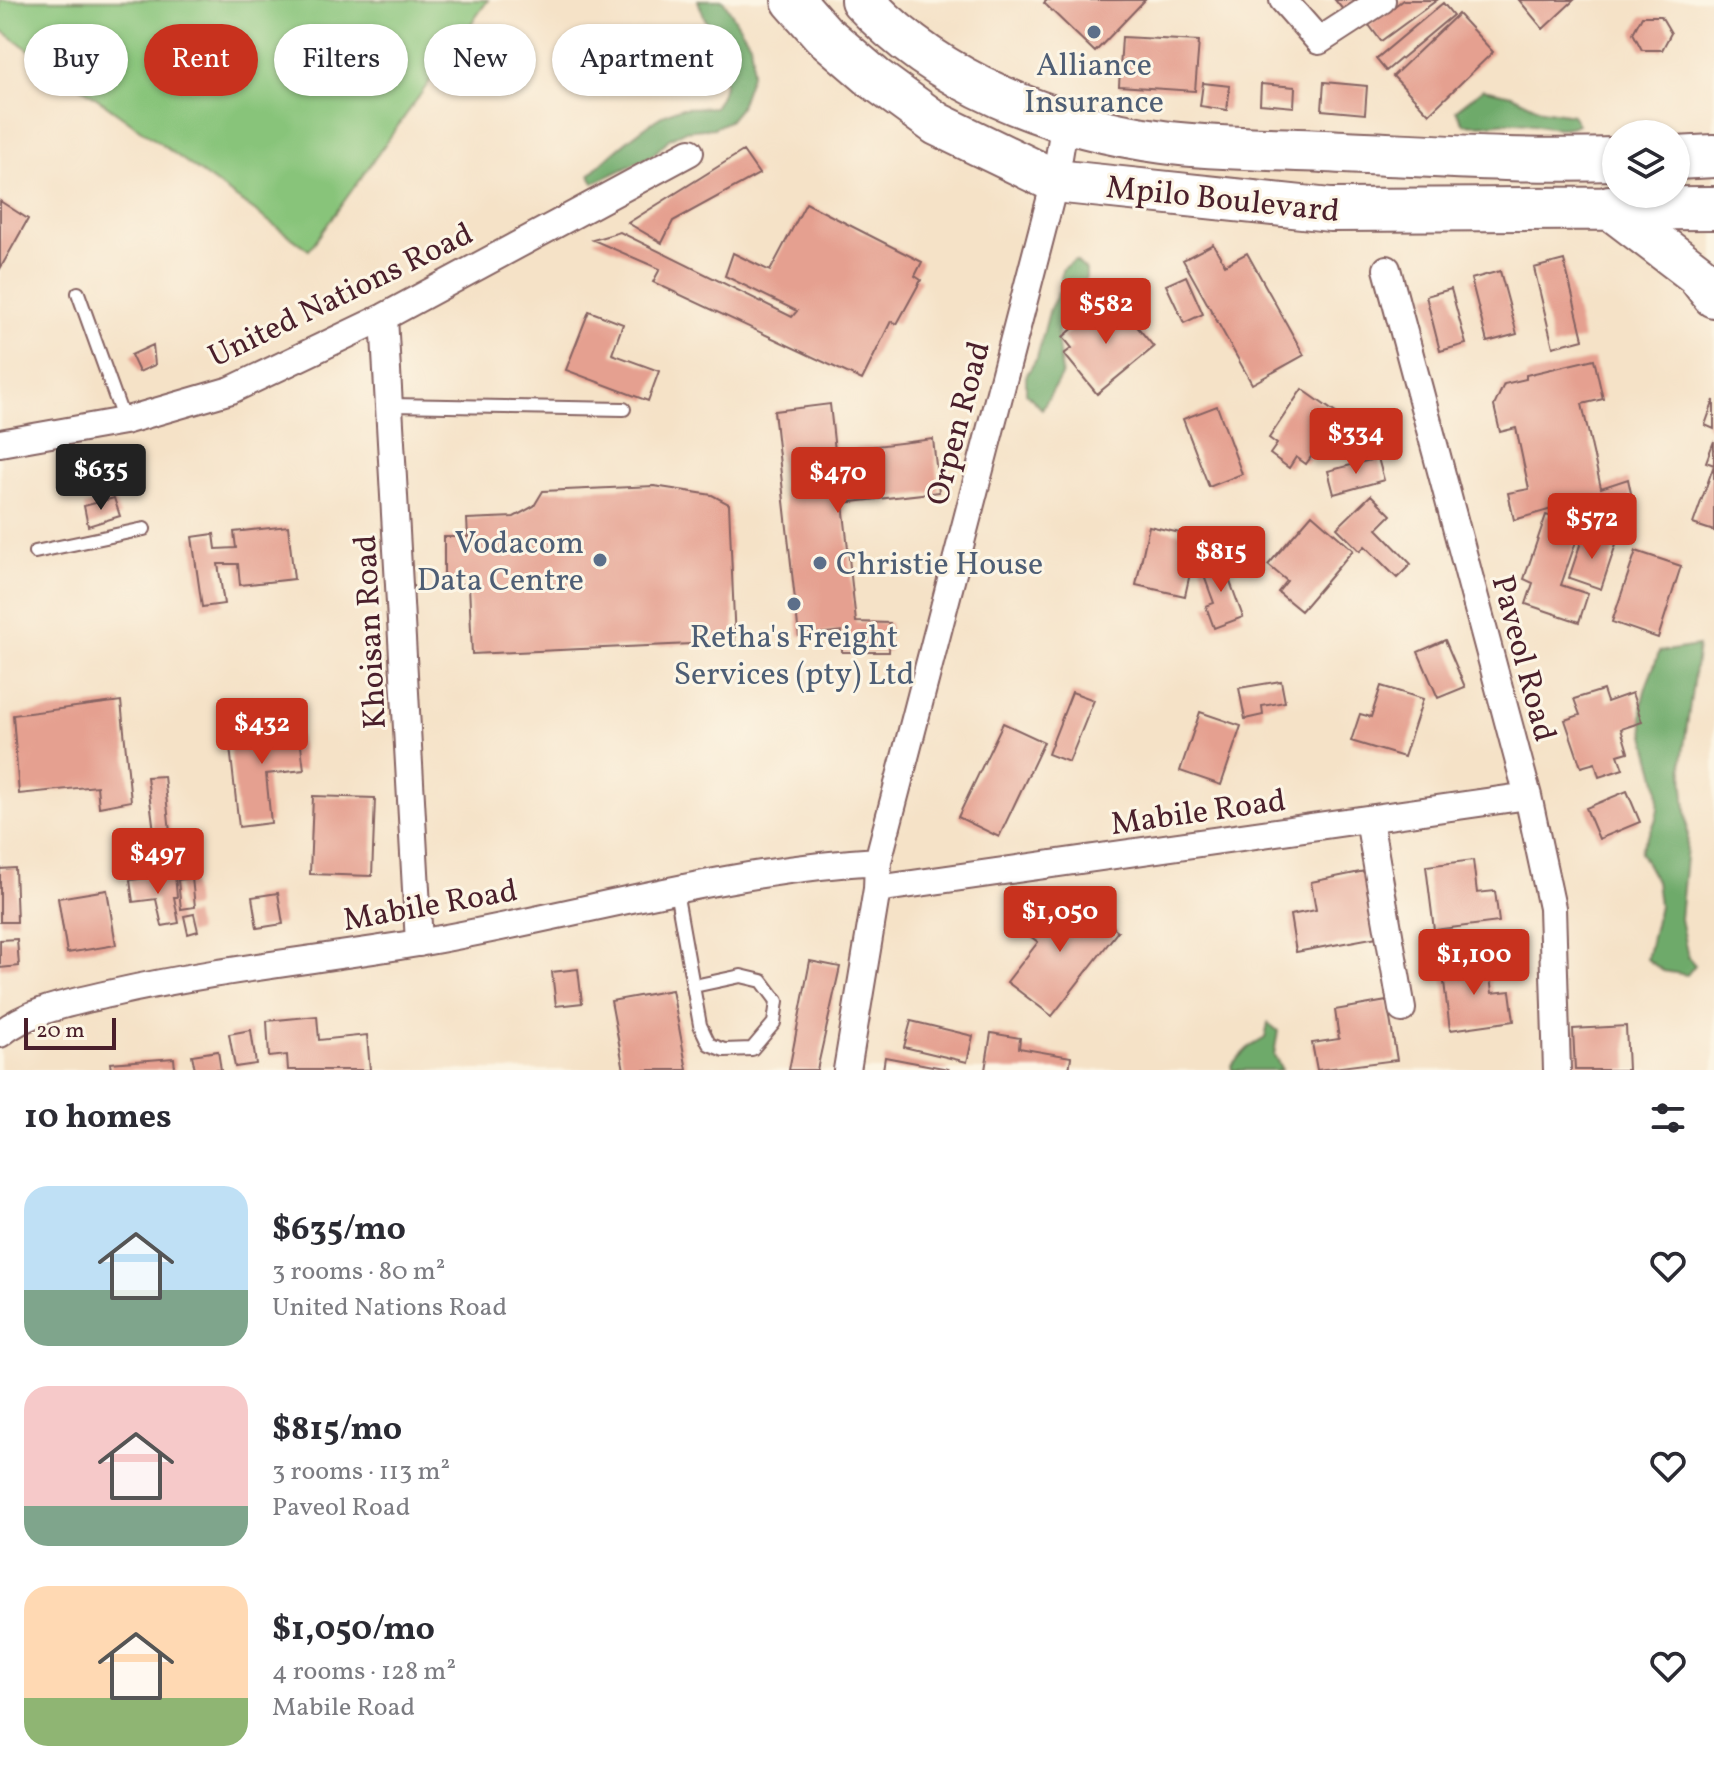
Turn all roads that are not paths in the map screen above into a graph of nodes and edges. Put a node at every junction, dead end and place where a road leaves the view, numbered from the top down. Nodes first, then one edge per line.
1 (793, 0) edge
2 (862, 0) edge
3 (1283, 0) edge
4 (1382, 0) edge
5 (1065, 121) junction
6 (690, 152) dead end
7 (1714, 156) edge
8 (1690, 157) edge
9 (1602, 160) edge
10 (1055, 181) junction
11 (1602, 207) edge
12 (1610, 208) edge
13 (1690, 208) edge
14 (1714, 208) edge
15 (1387, 269) dead end
16 (78, 293) dead end
17 (1714, 296) edge
18 (384, 317) junction
19 (390, 405) junction
20 (624, 409) dead end
21 (124, 421) junction
22 (0, 443) edge
23 (144, 529) dead end
24 (35, 552) dead end
25 (1528, 796) junction
26 (1369, 820) junction
27 (878, 861) junction
28 (877, 889) junction
29 (676, 891) junction
30 (419, 943) junction
31 (694, 986) junction
32 (1402, 1009) dead end
33 (0, 1034) edge
34 (847, 1070) edge
35 (1557, 1070) edge

1 - 10 highway, Mpilo Boulevard
2 - 5 highway, Mpilo Boulevard
3 - 4 street
5 - 9 highway, Mpilo Boulevard
5 - 10 street, Orpen Road
6 - 18 street, United Nations Road
7 - 8 highway
10 - 11 highway, Mpilo Boulevard
10 - 27 street, Orpen Road
12 - 17 highway
13 - 14 highway, Mpilo Boulevard
15 - 25 street, Paveol Road
16 - 21 lane
18 - 19 street, Khoisan Road
18 - 21 street, United Nations Road
19 - 20 lane
19 - 30 street, Khoisan Road
21 - 22 street, United Nations Road
23 - 24 lane
25 - 26 street, Mabile Road
25 - 35 street, Paveol Road
26 - 28 street, Mabile Road
26 - 32 street
27 - 28 street, Orpen Road
27 - 29 street, Mabile Road
28 - 34 street, Orpen Road
29 - 30 street, Mabile Road
29 - 31 lane
30 - 33 street, Mabile Road
31 - 31 lane

